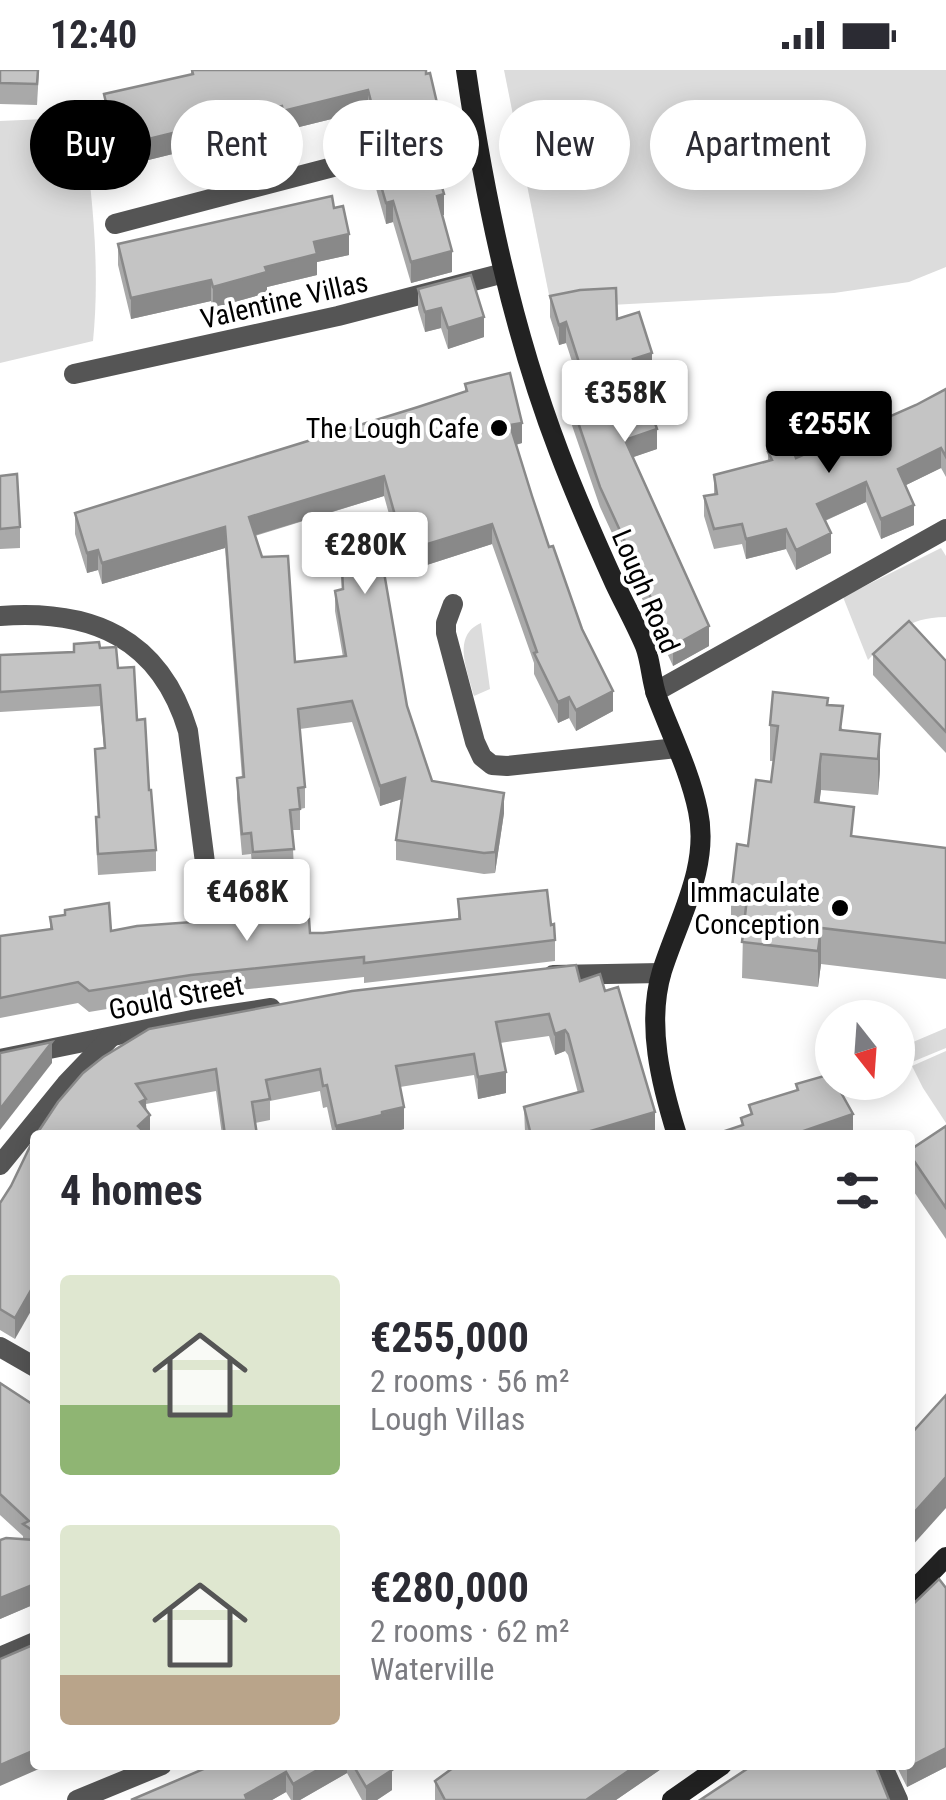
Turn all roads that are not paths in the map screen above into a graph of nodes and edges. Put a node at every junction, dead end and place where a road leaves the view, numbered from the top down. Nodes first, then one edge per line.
1 (466, 70) edge
2 (470, 100) edge
3 (479, 150) edge
4 (323, 170) edge
5 (115, 224) dead end
6 (504, 273) junction
7 (74, 374) dead end
8 (946, 529) edge
9 (453, 604) dead end
10 (0, 616) edge
11 (656, 692) junction
12 (678, 748) junction
13 (208, 878) dead end
14 (661, 973) junction
15 (533, 977) edge
16 (293, 1006) edge
17 (111, 1037) junction
18 (0, 1059) edge
19 (675, 1130) edge
20 (0, 1166) edge
21 (0, 1346) edge
22 (30, 1365) edge
23 (946, 1557) edge
24 (915, 1589) edge
25 (30, 1644) edge
26 (0, 1657) edge
27 (150, 1770) edge
28 (715, 1770) edge
29 (884, 1770) edge
30 (77, 1800) edge
31 (672, 1800) edge
32 (898, 1800) edge

1 - 2 street, Lough Road
3 - 6 street, Lough Road
4 - 5 street
6 - 7 street, Valentine Villas
6 - 11 street, Lough Road
8 - 11 street
9 - 12 street
10 - 13 street
11 - 12 street, Lough Road
12 - 14 street, Lough Road
14 - 15 street
14 - 19 street, Lough Road
16 - 17 street, Gould Street
17 - 18 street, Gould Street
17 - 20 street
21 - 22 street
23 - 24 street
25 - 26 street
27 - 30 street
28 - 31 street
29 - 32 street

